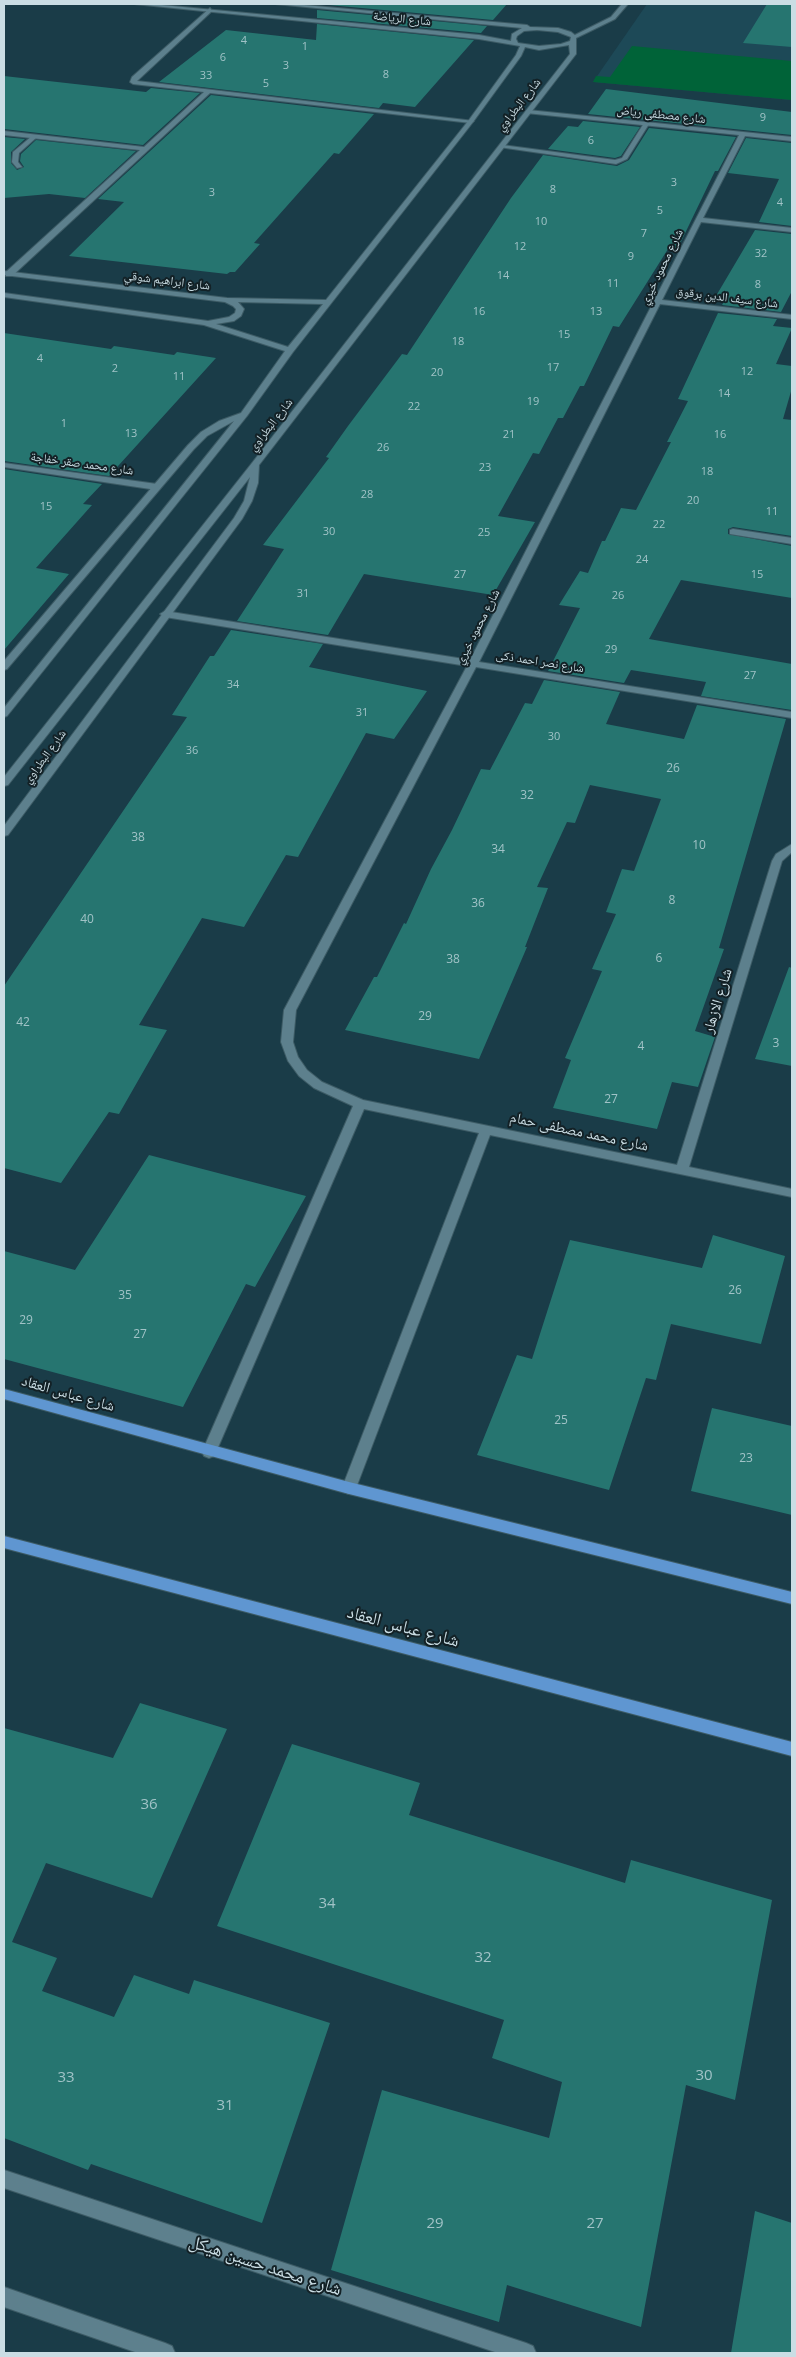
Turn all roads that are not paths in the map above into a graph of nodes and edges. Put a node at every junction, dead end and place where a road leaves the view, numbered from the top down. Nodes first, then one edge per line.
1 (137, 4) edge
2 (278, 4) edge
3 (625, 4) edge
4 (210, 10) junction
5 (537, 28) junction
6 (573, 40) junction
7 (516, 42) junction
8 (523, 46) junction
9 (208, 92) junction
10 (528, 112) junction
11 (471, 121) junction
12 (646, 124) junction
13 (4, 133) edge
14 (743, 134) junction
15 (34, 137) junction
16 (792, 139) edge
17 (502, 147) junction
18 (145, 150) junction
19 (19, 166) dead end
20 (699, 220) junction
21 (792, 230) edge
22 (6, 273) edge
23 (4, 295) edge
24 (227, 300) junction
25 (329, 302) junction
26 (660, 302) junction
27 (792, 317) edge
28 (205, 323) junction
29 (290, 350) junction
30 (244, 414) junction
31 (4, 465) edge
32 (255, 465) junction
33 (157, 487) junction
34 (733, 532) dead end
35 (792, 541) edge
36 (166, 614) junction
37 (473, 664) junction
38 (4, 668) edge
39 (4, 714) edge
40 (792, 715) edge
41 (4, 783) edge
42 (4, 833) edge
43 (792, 847) edge
44 (360, 1104) junction
45 (486, 1130) junction
46 (682, 1170) junction
47 (792, 1193) edge
48 (4, 1394) edge
49 (209, 1452) junction
50 (349, 1488) junction
51 (4, 1542) edge
52 (792, 1598) edge
53 (792, 1749) edge
54 (4, 2179) edge
55 (4, 2297) edge
56 (165, 2353) edge
57 (526, 2353) edge

1 - 4 street, شارع الرياضة
2 - 5 street, شارع الرياضة
3 - 6 street
4 - 7 street, شارع الرياضة
4 - 9 street
5 - 6 street, شارع الرياضة
5 - 7 street
6 - 8 street
6 - 10 street, شارع البطراوي
7 - 8 street
8 - 11 street, شارع البطراوي
9 - 11 street
9 - 18 street
10 - 12 street, شارع مصطفى رياض
10 - 17 street, شارع البطراوي
11 - 25 street, شارع البطراوي
12 - 14 street, شارع مصطفى رياض
12 - 17 street
13 - 15 street
14 - 16 street, شارع مصطفى رياض
14 - 20 street, شارع محمود خيري
15 - 18 street
15 - 19 street
17 - 32 street, شارع البطراوي
18 - 22 street
20 - 21 street
20 - 26 street, شارع محمود خيري
22 - 24 street, شارع ابراهيم شوقي
23 - 28 street
24 - 25 street, شارع ابراهيم شوقي
24 - 28 street
25 - 29 street, شارع البطراوي
26 - 27 street, شارع سيف الدين برقوق
26 - 37 street, شارع محمود خيري
28 - 29 street
29 - 30 street, شارع البطراوي
30 - 33 street, شارع البطراوي
30 - 39 street
31 - 33 street, شارع محمد صقر خفاجة
32 - 36 street, شارع البطراوي
32 - 41 street
33 - 38 street, شارع البطراوي
34 - 35 street
36 - 37 street, شارع نصر احمد ذكى
36 - 42 street, شارع البطراوي
37 - 40 street, شارع نصر احمد ذكى
37 - 44 street, شارع محمود خيري
43 - 46 street, شارع الازهار
44 - 45 street, شارع محمد مصطفى حمام
44 - 49 street
45 - 46 street, شارع محمد مصطفى حمام
45 - 50 street
46 - 47 street, شارع محمد مصطفى حمام
48 - 49 main road, شارع عباس العقاد
49 - 50 main road, شارع عباس العقاد
50 - 52 main road, شارع عباس العقاد
51 - 53 main road, شارع عباس العقاد
54 - 57 street, شارع محمد حسين هيكل
55 - 56 street

